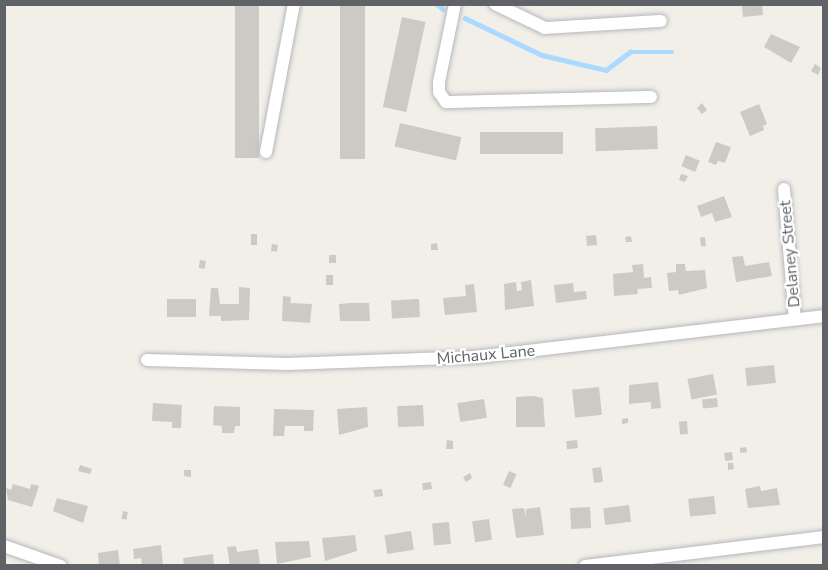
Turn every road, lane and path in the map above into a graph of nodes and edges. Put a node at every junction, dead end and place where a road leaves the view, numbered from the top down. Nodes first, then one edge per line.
1 (294, 4) edge
2 (455, 4) edge
3 (495, 4) edge
4 (661, 21) dead end
5 (651, 97) dead end
6 (266, 152) dead end
7 (784, 189) dead end
8 (824, 316) edge
9 (795, 320) junction
10 (147, 360) dead end
11 (824, 537) edge
12 (4, 546) edge
13 (61, 566) edge
14 (585, 566) edge

1 - 6 street
2 - 5 street
3 - 4 street
7 - 9 street, Delaney Street
8 - 9 street, Michaux Lane
9 - 10 street, Michaux Lane
11 - 14 street
12 - 13 street

